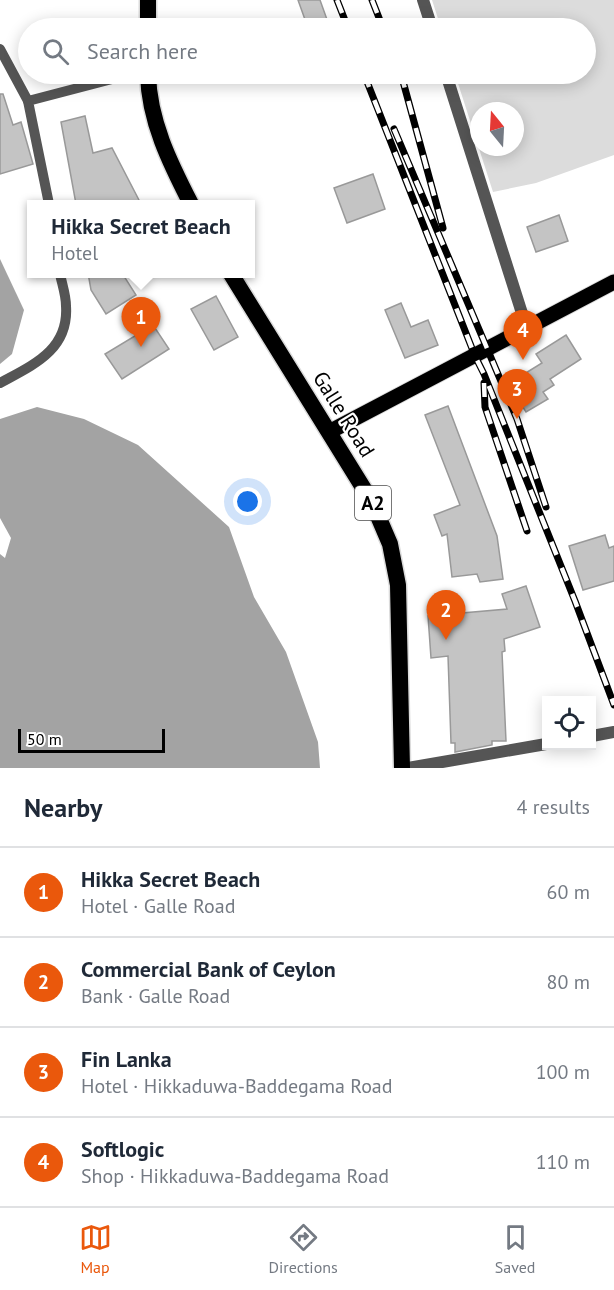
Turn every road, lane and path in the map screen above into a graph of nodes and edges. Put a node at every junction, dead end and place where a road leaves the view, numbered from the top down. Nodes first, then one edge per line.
1 (150, 0) edge
2 (423, 0) edge
3 (149, 18) edge
4 (429, 18) edge
5 (0, 49) edge
6 (4, 64) edge
7 (93, 84) edge
8 (149, 84) edge
9 (449, 84) edge
10 (28, 101) junction
11 (48, 200) edge
12 (189, 200) edge
13 (61, 278) edge
14 (234, 278) edge
15 (614, 282) edge
16 (527, 329) junction
17 (0, 383) edge
18 (328, 432) junction
19 (614, 732) edge
20 (596, 735) edge
21 (542, 745) edge
22 (402, 768) edge
23 (408, 768) edge

1 - 3 highway
2 - 4 street
5 - 6 lane
6 - 10 lane
7 - 10 lane
8 - 12 highway
9 - 16 street
10 - 11 lane
13 - 17 lane
14 - 18 highway, Galle Road / A2
15 - 16 main road
16 - 18 main road
18 - 22 highway, Galle Road / A2
19 - 20 street
21 - 23 street

